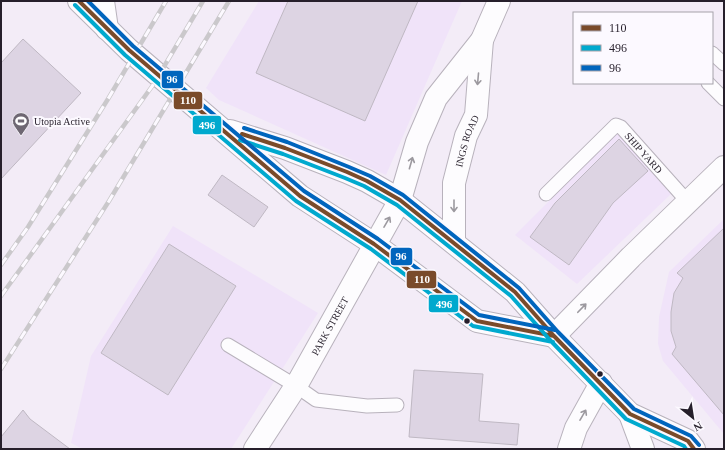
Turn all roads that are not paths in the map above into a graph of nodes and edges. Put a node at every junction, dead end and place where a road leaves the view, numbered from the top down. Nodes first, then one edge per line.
1 (79, 1) edge
2 (103, 1) edge
3 (499, 1) edge
4 (107, 29) junction
5 (482, 40) junction
6 (713, 54) edge
7 (724, 64) edge
8 (709, 84) edge
9 (724, 99) edge
10 (221, 128) junction
11 (724, 167) edge
12 (546, 194) dead end
13 (400, 200) junction
14 (688, 202) junction
15 (454, 242) junction
16 (374, 244) junction
17 (554, 336) junction
18 (228, 345) dead end
19 (602, 384) junction
20 (296, 386) junction
21 (397, 405) dead end
22 (630, 414) junction
23 (255, 449) edge
24 (569, 449) edge
25 (643, 449) edge
26 (694, 449) edge

1 - 4 main road
2 - 4 main road
3 - 5 main road, INGS ROAD
4 - 10 main road
13 -> 5 main road, INGS ROAD
5 -> 15 main road, INGS ROAD
6 - 7 lane
8 - 9 lane
10 - 13 main road
10 - 16 main road
11 - 14 main road
12 - 14 lane, SHIP YARD
13 - 15 main road
16 -> 13 main road, PARK STREET
17 -> 14 main road
15 - 17 main road
16 - 17 main road
16 - 20 main road, PARK STREET
17 - 19 main road
18 - 20 lane
19 - 22 main road
24 -> 19 main road
20 - 21 lane
20 - 23 main road, PARK STREET
22 - 25 main road
22 - 26 main road

